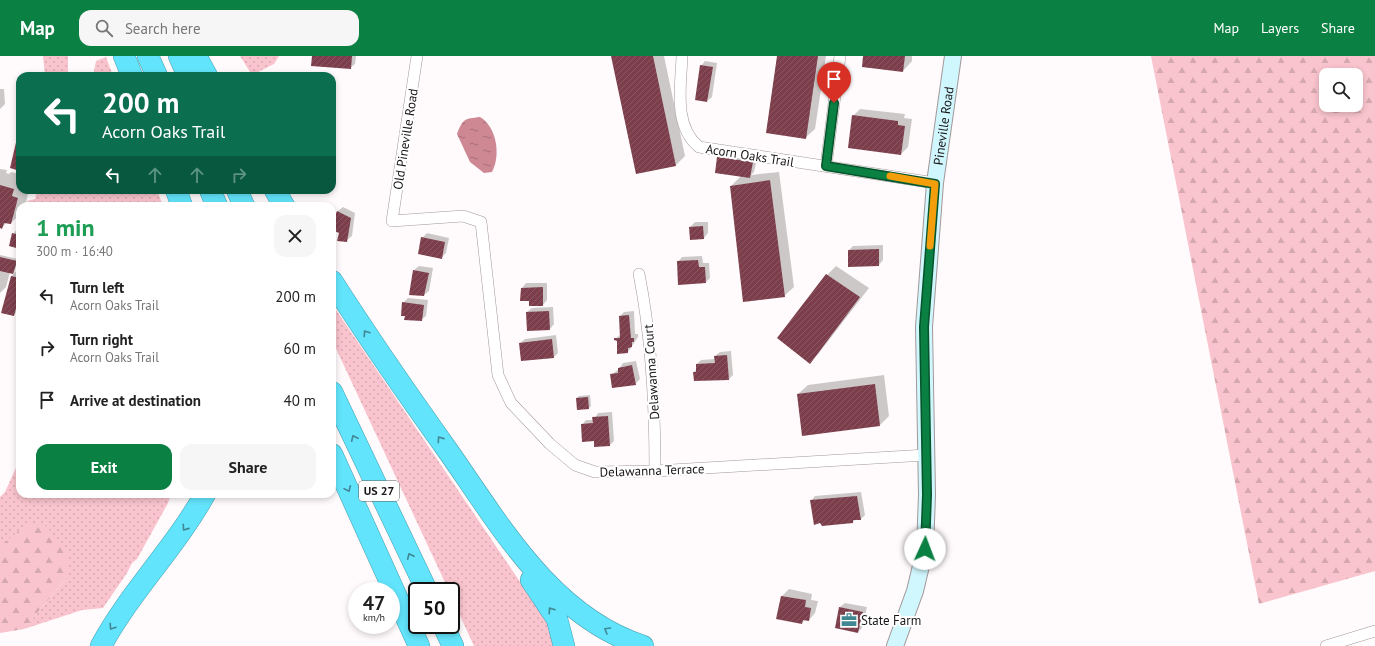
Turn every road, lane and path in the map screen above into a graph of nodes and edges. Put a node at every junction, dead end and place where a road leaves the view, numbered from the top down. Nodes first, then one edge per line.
1 (124, 56) edge
2 (148, 56) edge
3 (179, 56) edge
4 (196, 56) edge
5 (417, 56) edge
6 (682, 56) edge
7 (840, 56) edge
8 (953, 56) edge
9 (130, 72) edge
10 (155, 72) edge
11 (186, 72) edge
12 (205, 72) edge
13 (826, 166) junction
14 (935, 184) junction
15 (392, 221) joint
16 (639, 274) dead end
17 (336, 287) edge
18 (336, 400) edge
19 (926, 454) junction
20 (453, 458) junction
21 (336, 463) edge
22 (655, 471) junction
23 (203, 498) edge
24 (423, 582) edge
25 (1375, 631) edge
26 (417, 640) edge
27 (101, 646) edge
28 (564, 646) edge
29 (643, 646) edge
30 (895, 646) edge
31 (1326, 646) edge

1 - 9 highway
2 - 10 highway
3 - 11 highway
4 - 12 highway
5 - 15 street, Old Pineville Road
6 - 13 street, Acorn Oaks Trail
7 - 13 street
8 - 14 main road, Pineville Road
13 - 14 street, Acorn Oaks Trail
14 - 19 main road, Pineville Road
15 - 22 street, Delawanna Terrace
16 - 22 street, Delawanna Court
20 -> 17 highway
24 -> 18 highway, US 27
19 - 22 street, Delawanna Terrace
19 - 30 main road, Pineville Road
28 -> 20 highway
29 -> 20 highway
21 -> 26 highway, US 27
23 -> 27 highway
25 - 31 street

